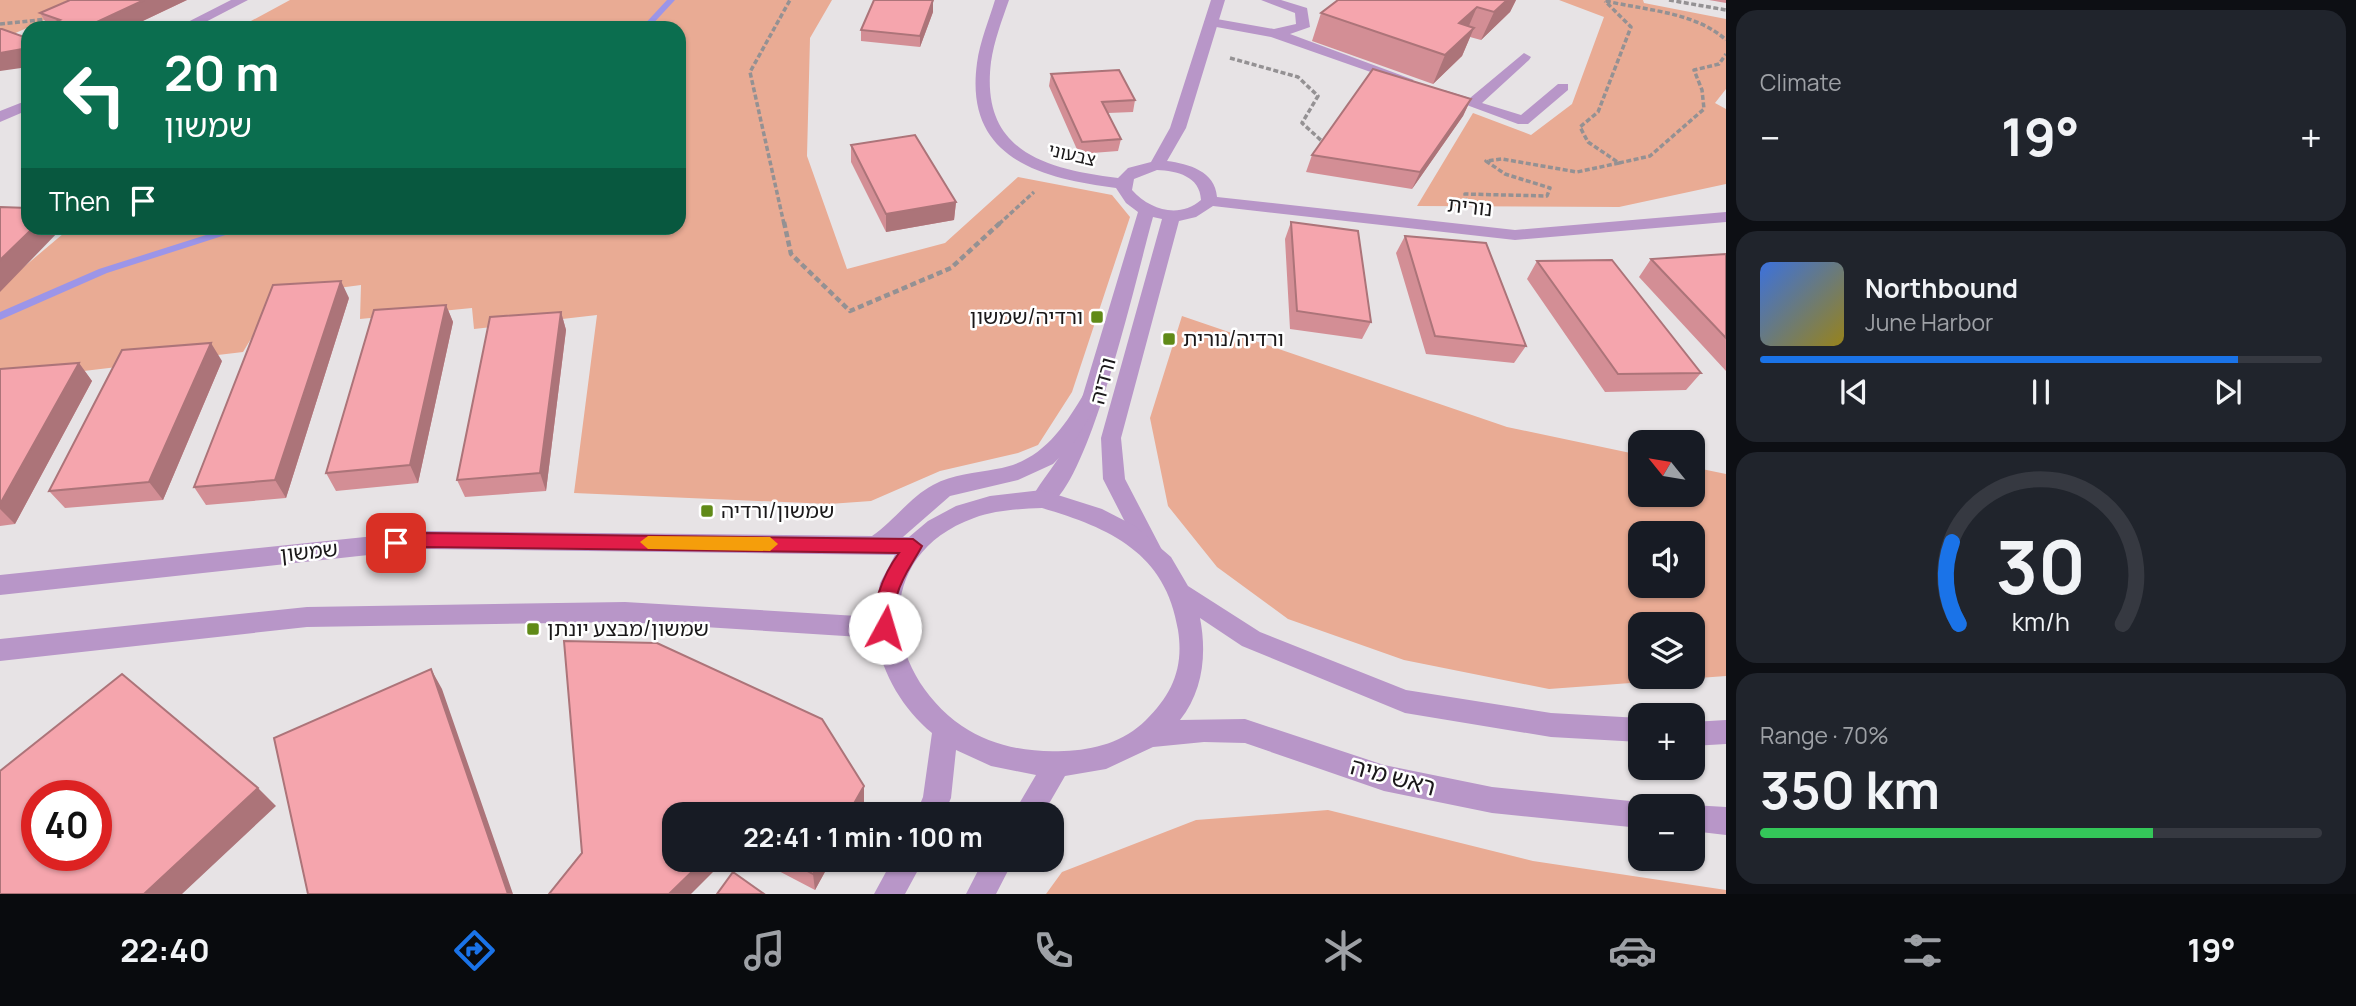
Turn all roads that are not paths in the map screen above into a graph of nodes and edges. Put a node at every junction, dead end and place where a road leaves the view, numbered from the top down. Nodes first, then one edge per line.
1 (241, 0) edge
2 (1002, 0) edge
3 (1218, 0) edge
4 (1268, 0) edge
5 (198, 21) edge
6 (1211, 22) junction
7 (1274, 33) junction
8 (1524, 57) dead end
9 (1563, 87) dead end
10 (1472, 104) junction
11 (21, 107) edge
12 (0, 117) edge
13 (1178, 128) junction
14 (1157, 165) junction
15 (1185, 170) junction
16 (1123, 184) junction
17 (1209, 201) junction
18 (1147, 210) junction
19 (1172, 215) junction
20 (1726, 217) edge
21 (1092, 397) junction
22 (1042, 499) junction
23 (877, 545) junction
24 (913, 546) junction
25 (1153, 554) junction
26 (0, 585) edge
27 (1179, 592) junction
28 (885, 628) junction
29 (0, 650) edge
30 (946, 729) junction
31 (1628, 729) edge
32 (1726, 732) edge
33 (1705, 733) edge
34 (1149, 735) junction
35 (1057, 765) junction
36 (935, 802) edge
37 (1034, 802) edge
38 (1628, 813) edge
39 (1705, 819) edge
40 (1726, 821) edge
41 (902, 872) edge
42 (993, 872) edge
43 (888, 894) edge
44 (980, 894) edge

1 - 5 street
2 - 16 street, צבעוני
3 - 6 street
4 - 7 street
6 - 7 street
6 - 13 street
7 - 10 street
8 - 10 street
9 - 10 street
11 - 12 street
13 - 14 street
13 - 15 street
14 - 15 street
14 - 16 street
15 - 17 street
16 - 18 street
17 - 19 street
17 - 20 street, נורית
18 - 19 street
18 - 21 street, ורדיה
19 - 25 street, ורדיה
21 - 22 street, ורדיה
21 - 23 street
22 - 24 street
22 - 25 street
23 - 24 street, שמשון
23 - 26 street, שמשון
24 - 28 street
25 - 27 street
27 - 31 street
27 - 34 street
28 - 29 street
28 - 30 street
30 - 35 street
30 - 36 street
32 - 33 street
34 - 35 street
34 - 38 street, ראש מיה
35 - 37 street
39 - 40 street
41 - 43 street
42 - 44 street

